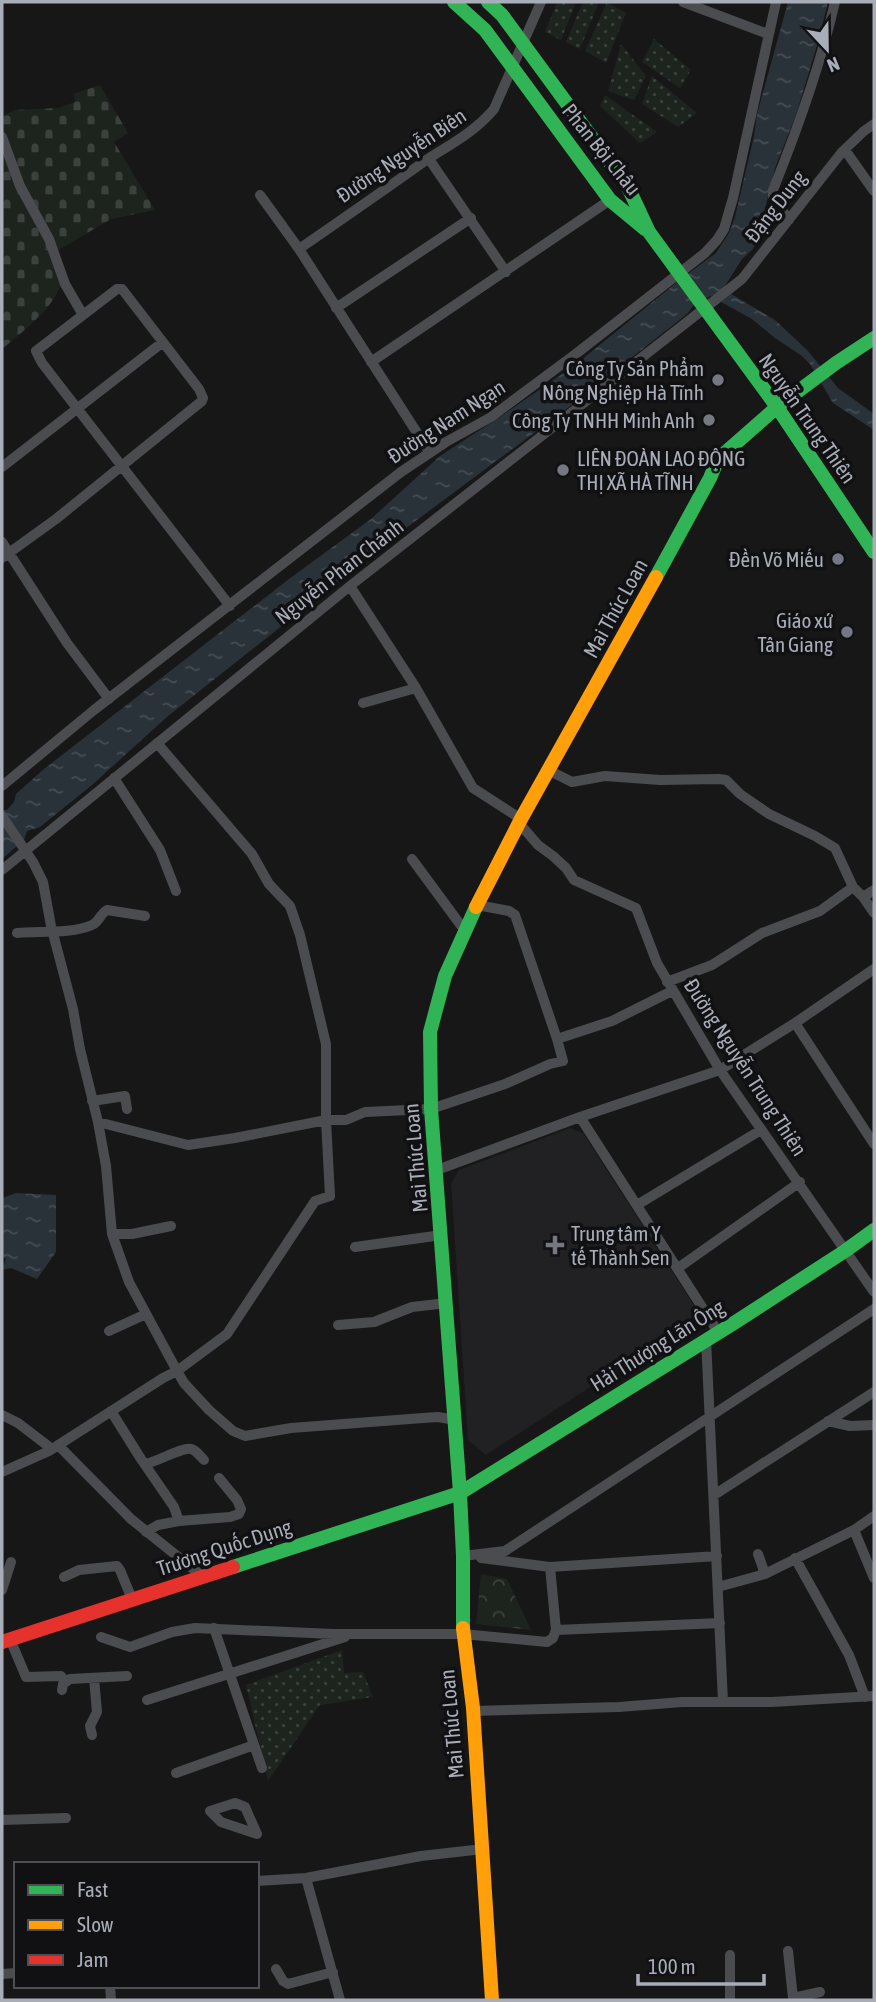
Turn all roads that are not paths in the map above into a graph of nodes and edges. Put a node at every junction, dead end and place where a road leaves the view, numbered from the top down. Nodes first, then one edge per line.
1 (454, 2) edge
2 (488, 2) edge
3 (541, 2) edge
4 (683, 2) edge
5 (776, 2) edge
6 (835, 2) edge
7 (768, 34) junction
8 (523, 43) junction
9 (513, 68) junction
10 (874, 124) edge
11 (2, 137) edge
12 (845, 150) junction
13 (429, 159) junction
14 (874, 191) edge
15 (260, 195) dead end
16 (610, 200) junction
17 (471, 218) junction
18 (789, 220) junction
19 (649, 232) junction
20 (299, 249) junction
21 (506, 272) junction
22 (678, 274) junction
23 (336, 308) junction
24 (705, 309) junction
25 (83, 315) junction
26 (874, 338) edge
27 (163, 342) junction
28 (371, 362) junction
29 (777, 407) junction
30 (77, 409) junction
31 (430, 453) junction
32 (121, 465) junction
33 (2, 467) edge
34 (2, 542) edge
35 (874, 552) edge
36 (5, 555) edge
37 (350, 586) junction
38 (230, 606) junction
39 (416, 688) junction
40 (109, 699) junction
41 (363, 703) dead end
42 (157, 743) junction
43 (550, 771) junction
44 (114, 778) junction
45 (2, 786) edge
46 (2, 816) edge
47 (520, 821) junction
48 (24, 847) junction
49 (412, 859) dead end
50 (2, 870) edge
51 (853, 887) junction
52 (874, 890) edge
53 (176, 891) dead end
54 (863, 897) junction
55 (477, 905) junction
56 (874, 913) edge
57 (145, 916) dead end
58 (53, 931) junction
59 (465, 931) junction
60 (17, 933) dead end
61 (874, 969) edge
62 (669, 986) junction
63 (794, 1023) junction
64 (556, 1039) junction
65 (720, 1070) junction
66 (92, 1101) junction
67 (127, 1109) dead end
68 (431, 1109) junction
69 (580, 1117) junction
70 (326, 1120) junction
71 (98, 1122) junction
72 (761, 1130) junction
73 (874, 1144) edge
74 (438, 1170) junction
75 (800, 1182) junction
76 (637, 1205) junction
77 (171, 1226) dead end
78 (874, 1230) edge
79 (112, 1234) junction
80 (442, 1235) junction
81 (355, 1247) dead end
82 (845, 1251) junction
83 (678, 1268) junction
84 (874, 1292) edge
85 (447, 1303) junction
86 (874, 1309) edge
87 (146, 1314) junction
88 (338, 1325) dead end
89 (109, 1331) dead end
90 (712, 1336) junction
91 (177, 1371) junction
92 (874, 1392) edge
93 (111, 1411) junction
94 (2, 1415) edge
95 (710, 1417) junction
96 (456, 1420) junction
97 (828, 1421) junction
98 (874, 1425) edge
99 (55, 1447) junction
100 (204, 1461) dead end
101 (145, 1464) junction
102 (2, 1472) edge
103 (219, 1478) dead end
104 (460, 1493) junction
105 (714, 1495) junction
106 (874, 1516) edge
107 (179, 1521) junction
108 (854, 1530) junction
109 (146, 1532) junction
110 (758, 1554) dead end
111 (463, 1556) junction
112 (717, 1556) junction
113 (795, 1558) junction
114 (11, 1562) dead end
115 (550, 1567) junction
116 (765, 1574) junction
117 (202, 1576) junction
118 (64, 1577) dead end
119 (874, 1578) edge
120 (718, 1587) junction
121 (2, 1590) edge
122 (132, 1599) junction
123 (720, 1623) junction
124 (214, 1628) junction
125 (556, 1630) junction
126 (359, 1633) junction
127 (463, 1634) junction
128 (101, 1637) dead end
129 (6, 1640) edge
130 (230, 1674) junction
131 (127, 1676) dead end
132 (94, 1678) junction
133 (869, 1696) edge
134 (147, 1700) dead end
135 (723, 1702) junction
136 (473, 1711) junction
137 (92, 1735) dead end
138 (254, 1745) junction
139 (262, 1768) dead end
140 (176, 1773) dead end
141 (66, 1818) dead end
142 (2, 1820) edge
143 (483, 1849) junction
144 (306, 1878) junction
145 (259, 1881) edge
146 (788, 1951) dead end
147 (730, 1955) dead end
148 (276, 1969) dead end
149 (333, 1972) junction
150 (820, 1992) dead end
151 (340, 2000) edge
152 (492, 2000) edge
153 (730, 2000) edge

1 - 9 street, Phan Bội Châu
2 - 8 street, Phan Bội Châu
3 - 8 street, Đường Nguyễn Biên
4 - 7 street
5 - 7 street, Đường Nam Ngạn
6 - 18 street
7 - 22 street, Đường Nam Ngạn
8 - 9 street, Đường Nguyễn Biên
8 - 19 street, Phan Bội Châu
9 - 13 street, Đường Nguyễn Biên
9 - 16 street, Phan Bội Châu
10 - 12 street, Đặng Dung
11 - 25 street
12 - 14 street
12 - 18 street, Đặng Dung
13 - 17 street
13 - 20 street, Đường Nguyễn Biên
15 - 20 street
16 - 19 street, Phan Bội Châu
16 - 21 street
17 - 21 street
17 - 23 street
18 - 24 street, Đặng Dung
19 - 22 street, Nguyễn Trung Thiên
20 - 23 street
21 - 28 street
22 - 24 street, Nguyễn Trung Thiên
22 - 31 street, Đường Nam Ngạn
23 - 28 street
24 - 29 street, Nguyễn Trung Thiên
24 - 37 street, Nguyễn Phan Chánh
25 - 27 street
25 - 30 street
26 - 29 street, Mai Thúc Loan
27 - 30 street
27 - 32 street
28 - 31 street
29 - 35 street, Nguyễn Trung Thiên
29 - 43 street, Mai Thúc Loan
30 - 32 street
30 - 33 street
31 - 38 street, Đường Nam Ngạn
32 - 36 street
32 - 38 street
34 - 36 street
36 - 40 street
37 - 39 street, Đường Nguyễn Trung Thiên
37 - 42 street, Nguyễn Phan Chánh
38 - 40 street, Đường Nam Ngạn
39 - 41 street
39 - 47 street, Đường Nguyễn Trung Thiên
40 - 45 street, Đường Nam Ngạn
42 - 44 street, Nguyễn Phan Chánh
42 - 70 street
43 - 47 street, Mai Thúc Loan
43 - 51 street
44 - 48 street, Nguyễn Phan Chánh
44 - 53 street
46 - 48 street
47 - 55 street, Mai Thúc Loan
47 - 62 street, Đường Nguyễn Trung Thiên
48 - 50 street, Nguyễn Phan Chánh
48 - 58 street
49 - 59 street
51 - 54 street
51 - 62 street
52 - 54 street
54 - 56 street
55 - 59 street, Mai Thúc Loan
55 - 64 street
57 - 58 street
58 - 60 street
58 - 66 street
59 - 68 street, Mai Thúc Loan
61 - 63 street
62 - 64 street
62 - 65 street, Đường Nguyễn Trung Thiên
63 - 65 street
63 - 73 street
64 - 68 street
65 - 69 street
65 - 72 street, Đường Nguyễn Trung Thiên
66 - 67 street
66 - 71 street
68 - 70 street
68 - 74 street, Mai Thúc Loan
69 - 74 street
69 - 76 street
70 - 71 street
70 - 91 street
71 - 79 street
72 - 75 street, Đường Nguyễn Trung Thiên
72 - 76 street
74 - 80 street, Mai Thúc Loan
75 - 82 street, Đường Nguyễn Trung Thiên
75 - 83 street
76 - 83 street
77 - 79 street
78 - 82 street, Hải Thượng Lãn Ông
79 - 87 street
80 - 81 street
80 - 85 street, Mai Thúc Loan
82 - 84 street, Đường Nguyễn Trung Thiên
82 - 90 street, Hải Thượng Lãn Ông
83 - 90 street
85 - 88 street
85 - 96 street, Mai Thúc Loan
86 - 95 street
87 - 89 street
87 - 91 street
90 - 95 street
90 - 104 street, Hải Thượng Lãn Ông
91 - 93 street
91 - 96 street
92 - 97 street
93 - 99 street
93 - 101 street
94 - 99 street
95 - 105 street
95 - 111 street
96 - 104 street, Mai Thúc Loan
97 - 98 street
97 - 105 street
99 - 102 street
99 - 109 street
100 - 101 street
101 - 107 street
103 - 107 street
104 - 111 street, Mai Thúc Loan
104 - 117 street, Trương Quốc Dụng
105 - 112 street
106 - 108 street
107 - 109 street
108 - 113 street
108 - 119 street
109 - 117 street
110 - 116 street
111 - 115 street
111 - 127 street, Mai Thúc Loan
112 - 115 street
112 - 120 street
113 - 116 street
113 - 133 street
114 - 121 street
115 - 125 street
116 - 120 street
117 - 122 street, Trương Quốc Dụng
118 - 122 street
120 - 123 street
122 - 129 street, Trương Quốc Dụng
123 - 125 street
123 - 135 street
124 - 126 street
124 - 128 street
124 - 130 street
125 - 127 street
126 - 127 street
126 - 130 street
127 - 136 street, Mai Thúc Loan
129 - 132 street
130 - 134 street
130 - 138 street
131 - 132 street
132 - 137 street
133 - 135 street
135 - 136 street
136 - 143 street, Mai Thúc Loan
138 - 139 street
138 - 140 street
141 - 142 street
143 - 144 street
143 - 152 street, Mai Thúc Loan
144 - 145 street
144 - 149 street
146 - 150 street
147 - 153 street
148 - 149 street
149 - 151 street

